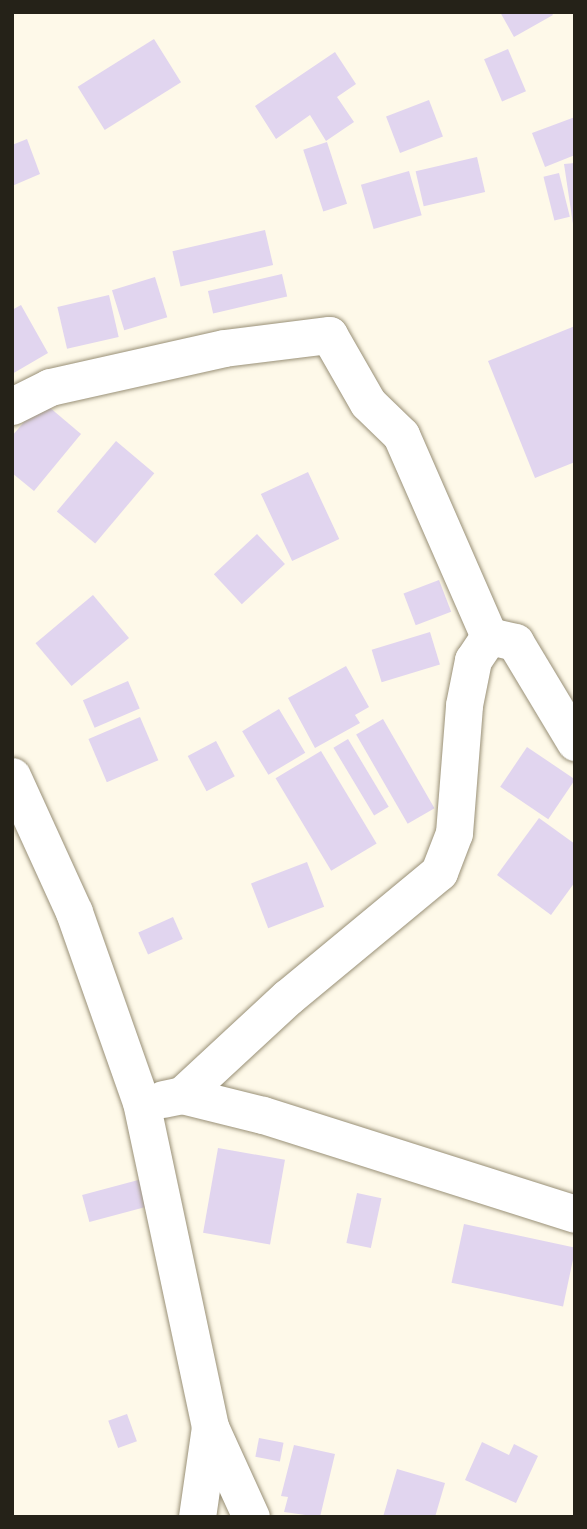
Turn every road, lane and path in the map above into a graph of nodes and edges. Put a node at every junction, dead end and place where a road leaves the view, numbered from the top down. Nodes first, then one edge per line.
1 (12, 406) edge
2 (489, 636) junction
3 (575, 742) edge
4 (12, 776) edge
5 (182, 1095) junction
6 (141, 1102) junction
7 (575, 1214) edge
8 (210, 1427) junction
9 (197, 1517) edge
10 (251, 1517) edge

1 - 2 street
2 - 3 street
2 - 5 street
4 - 6 street
5 - 6 street
5 - 7 street
6 - 8 street
8 - 9 street
8 - 10 street

